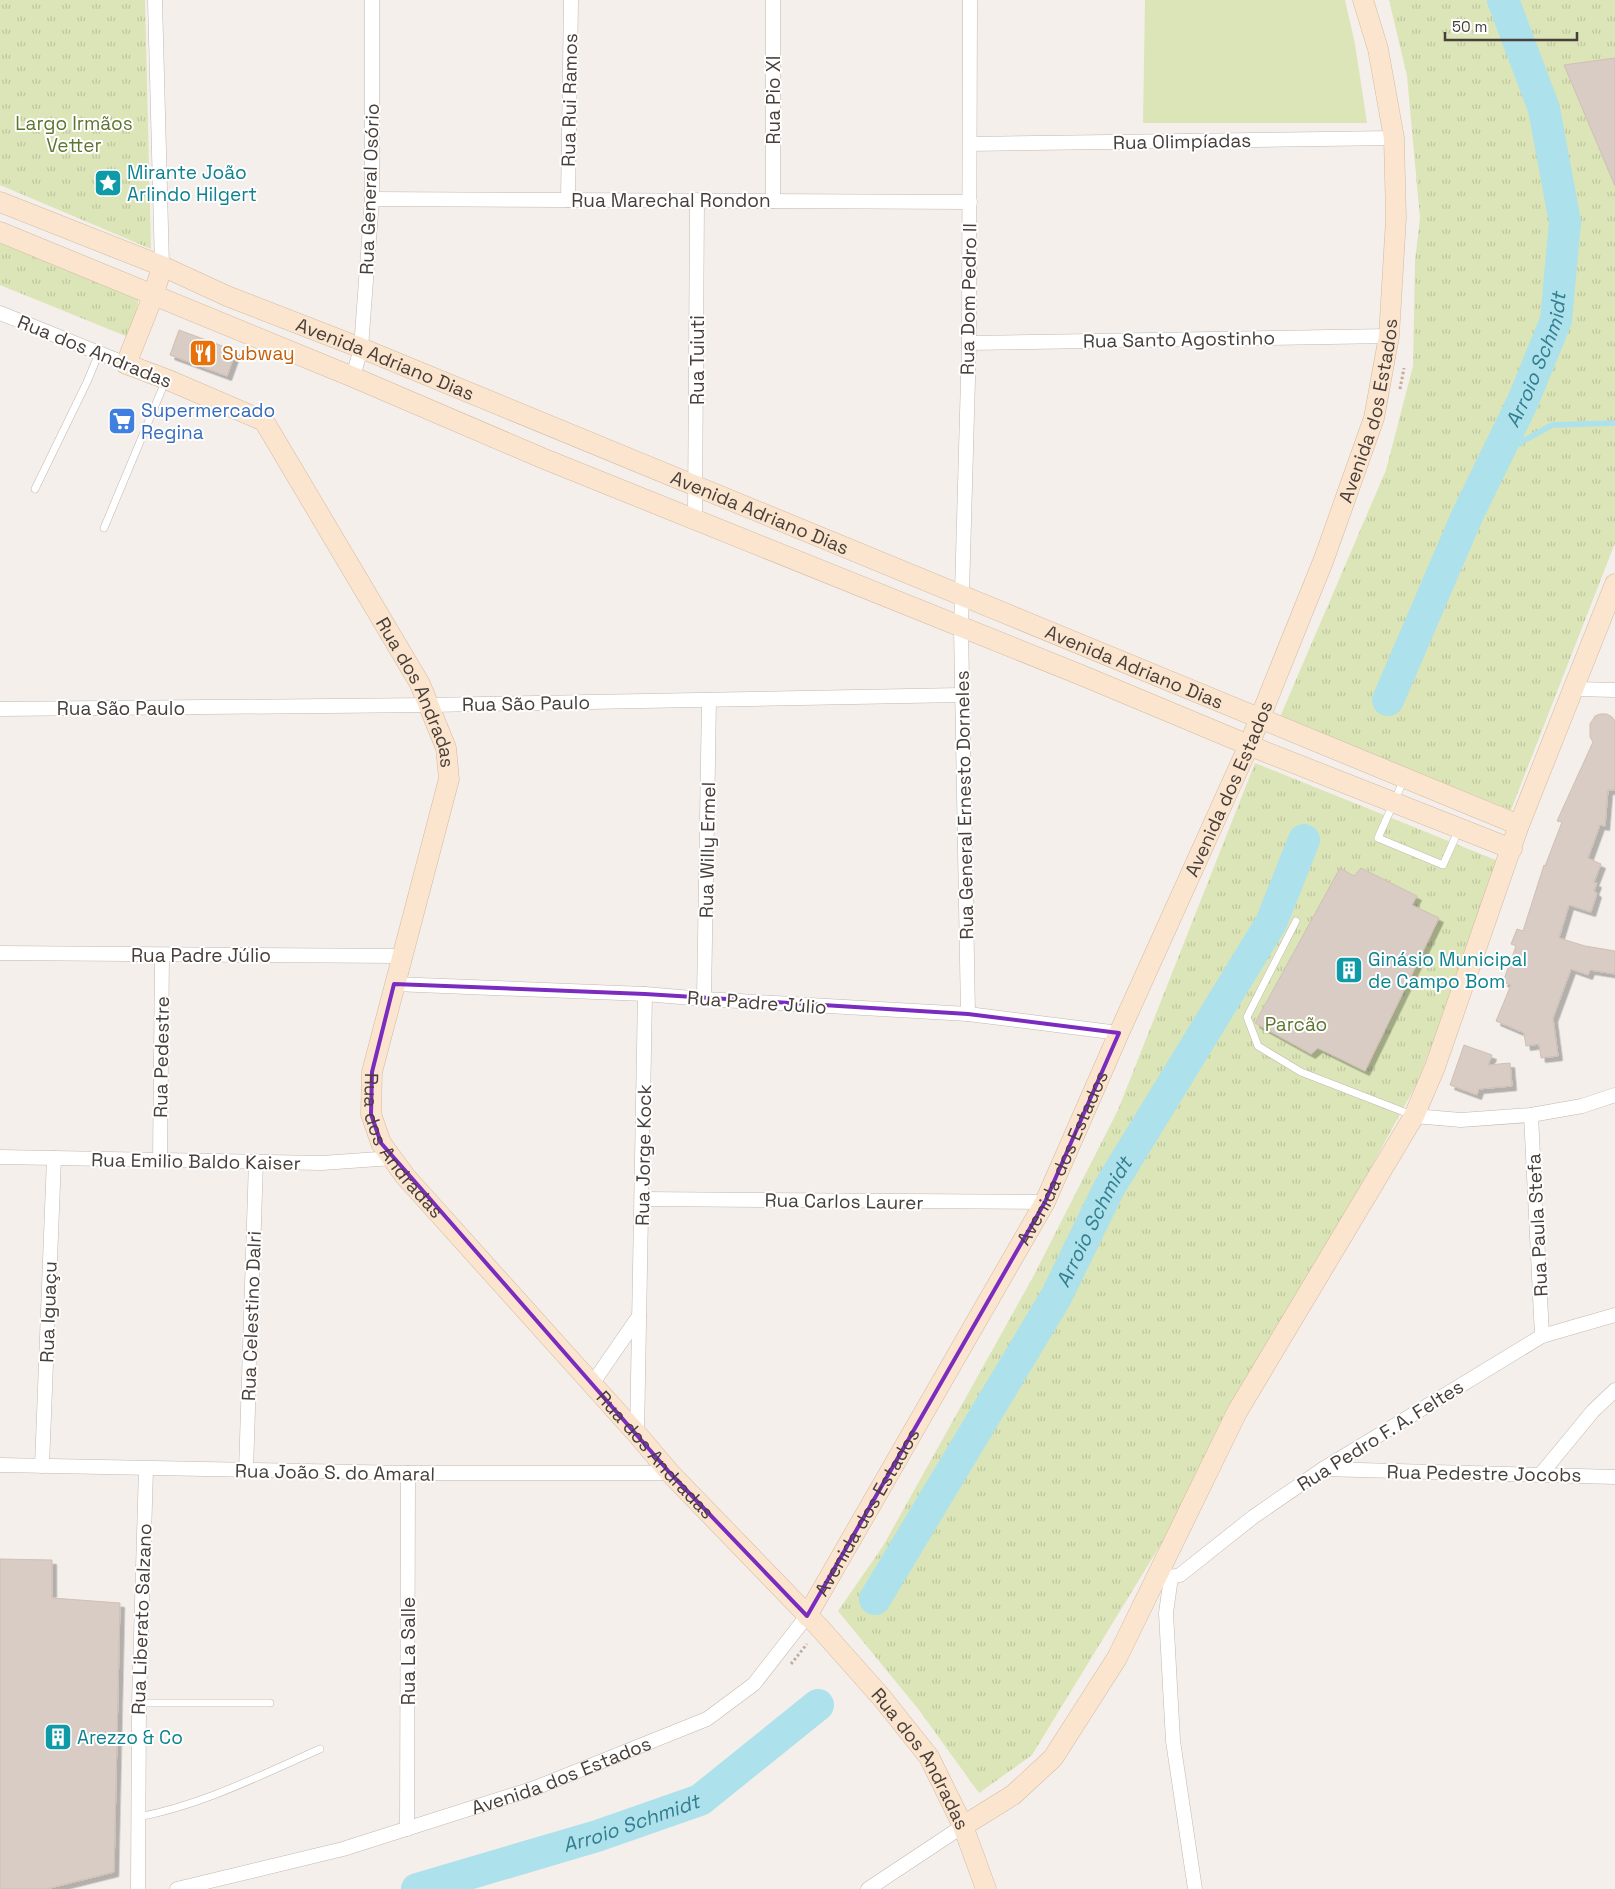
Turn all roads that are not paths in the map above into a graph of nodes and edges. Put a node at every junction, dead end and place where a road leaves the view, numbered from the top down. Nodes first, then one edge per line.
1 (155, 0) edge
2 (372, 0) edge
3 (571, 0) edge
4 (773, 0) edge
5 (970, 0) edge
6 (1362, 0) edge
7 (1394, 138) junction
8 (970, 144) junction
9 (372, 198) junction
10 (568, 200) junction
11 (697, 200) junction
12 (773, 201) junction
13 (0, 202) edge
14 (970, 202) junction
15 (0, 232) edge
16 (162, 266) junction
17 (154, 294) junction
18 (0, 313) edge
19 (1389, 336) junction
20 (969, 343) junction
21 (361, 348) junction
22 (98, 353) junction
23 (126, 364) junction
24 (353, 377) junction
25 (166, 379) junction
26 (696, 486) junction
27 (35, 489) dead end
28 (695, 520) junction
29 (104, 528) dead end
30 (1615, 584) edge
31 (961, 597) junction
32 (961, 628) junction
33 (1574, 689) junction
34 (1615, 690) edge
35 (961, 695) junction
36 (709, 700) junction
37 (428, 705) junction
38 (0, 709) edge
39 (1260, 717) junction
40 (1249, 745) junction
41 (1404, 778) junction
42 (1392, 802) junction
43 (1519, 825) junction
44 (1460, 829) junction
45 (1512, 849) junction
46 (1296, 921) dead end
47 (0, 953) edge
48 (162, 955) junction
49 (401, 956) junction
50 (394, 984) junction
51 (646, 994) junction
52 (704, 999) junction
53 (968, 1014) junction
54 (1119, 1032) junction
55 (1615, 1095) edge
56 (1531, 1115) junction
57 (1414, 1116) junction
58 (0, 1157) edge
59 (54, 1158) junction
60 (393, 1158) junction
61 (160, 1160) junction
62 (256, 1162) junction
63 (643, 1199) junction
64 (1045, 1202) junction
65 (1615, 1315) edge
66 (639, 1316) junction
67 (1542, 1336) junction
68 (592, 1384) junction
69 (1615, 1390) edge
70 (637, 1434) junction
71 (0, 1465) edge
72 (42, 1466) junction
73 (146, 1469) junction
74 (1324, 1469) junction
75 (246, 1470) junction
76 (408, 1473) junction
77 (670, 1473) junction
78 (1541, 1474) junction
79 (1615, 1477) edge
80 (1165, 1574) junction
81 (813, 1622) junction
82 (139, 1703) junction
83 (270, 1703) dead end
84 (320, 1749) dead end
85 (138, 1817) junction
86 (963, 1826) junction
87 (408, 1829) junction
88 (138, 1889) edge
89 (177, 1889) edge
90 (868, 1889) edge
91 (986, 1889) edge
92 (1195, 1889) edge

1 - 16 street
2 - 9 street, Rua General Osório
3 - 10 street, Rua Rui Ramos
4 - 12 street, Rua Pio XI
5 - 8 street, Rua Dom Pedro II
6 - 7 street, Avenida dos Estados
7 - 8 street, Rua Olimpíadas
7 - 19 street, Avenida dos Estados
8 - 14 street, Rua Dom Pedro II
9 - 10 street, Rua Marechal Rondon
9 - 21 street, Rua General Osório
10 - 11 street, Rua Marechal Rondon
11 - 12 street, Rua Marechal Rondon
11 - 26 street, Rua Tuiuti
12 - 14 street, Rua Marechal Rondon
13 - 16 street, Avenida Adriano Dias
14 - 20 street, Rua Dom Pedro II
15 - 17 street, Avenida Adriano Dias
16 - 17 street
16 - 21 street, Avenida Adriano Dias
17 - 23 street
17 - 24 street, Avenida Adriano Dias
18 - 22 street, Rua dos Andradas
19 - 20 street, Rua Santo Agostinho
19 - 39 street, Avenida dos Estados
20 - 31 street, Rua Dom Pedro II
21 - 24 street, Rua General Osório
21 - 26 street, Avenida Adriano Dias
22 - 23 street, Rua dos Andradas
22 - 27 lane
23 - 25 street, Rua dos Andradas
24 - 28 street, Avenida Adriano Dias
25 - 29 lane
25 - 37 street, Rua dos Andradas
26 - 28 street, Rua Tuiuti
26 - 31 street, Avenida Adriano Dias
28 - 32 street, Avenida Adriano Dias
30 - 33 street
31 - 32 street, Rua General Ernesto Dorneles
31 - 39 street, Avenida Adriano Dias
32 - 35 street, Rua General Ernesto Dorneles
32 - 40 street, Avenida Adriano Dias
33 - 34 street
33 - 43 street
35 - 36 street, Rua São Paulo
35 - 53 street, Rua General Ernesto Dorneles
36 - 37 street, Rua São Paulo
36 - 52 street, Rua Willy Ermel
37 - 38 street, Rua São Paulo
37 - 49 street, Rua dos Andradas
39 - 40 street, Avenida dos Estados
39 - 41 street, Avenida Adriano Dias
40 - 42 street, Avenida Adriano Dias
40 - 54 street, Avenida dos Estados
41 - 42 lane
41 - 43 street, Avenida Adriano Dias
42 - 44 street, Avenida Adriano Dias
42 - 44 lane
43 - 45 street
44 - 45 street, Avenida Adriano Dias
45 - 57 street
46 - 57 lane
47 - 48 street, Rua Padre Júlio
48 - 49 street, Rua Padre Júlio
48 - 61 street, Rua Pedestre
49 - 50 street, Rua dos Andradas
50 - 51 street, Rua Padre Júlio
50 - 60 street, Rua dos Andradas
51 - 52 street, Rua Padre Júlio
51 - 63 street, Rua Jorge Kock
52 - 53 street, Rua Padre Júlio
53 - 54 street, Rua Padre Júlio
54 - 64 street, Avenida dos Estados
55 - 56 street
56 - 57 street
56 - 67 street, Rua Paula Stefa
57 - 80 street
58 - 59 street, Rua Emilio Baldo Kaiser
59 - 61 street, Rua Emilio Baldo Kaiser
59 - 72 street, Rua Iguaçu
60 - 62 street, Rua Emilio Baldo Kaiser
60 - 68 street, Rua dos Andradas
61 - 62 street, Rua Emilio Baldo Kaiser
62 - 75 street, Rua Celestino Dalri
63 - 64 street, Rua Carlos Laurer
63 - 66 street, Rua Jorge Kock
64 - 81 street, Avenida dos Estados
65 - 67 street, Rua Pedro F. A. Feltes
66 - 68 street
66 - 70 street, Rua Jorge Kock
67 - 74 street, Rua Pedro F. A. Feltes
68 - 70 street, Rua dos Andradas
69 - 78 street
70 - 77 street, Rua dos Andradas
71 - 72 street, Rua João S. do Amaral
72 - 73 street, Rua João S. do Amaral
73 - 75 street, Rua João S. do Amaral
73 - 82 street, Rua Liberato Salzano
74 - 78 street, Rua Pedestre Jocobs
74 - 80 street, Rua Pedro F. A. Feltes
75 - 76 street, Rua João S. do Amaral
76 - 77 street, Rua João S. do Amaral
76 - 87 street, Rua La Salle
77 - 81 street, Rua dos Andradas
78 - 79 street, Rua Pedestre Jocobs
80 - 86 street
80 - 92 street
81 - 86 street, Rua dos Andradas
81 - 87 street, Avenida dos Estados
82 - 83 lane
82 - 85 street, Rua Liberato Salzano
84 - 85 lane
85 - 88 street, Rua Liberato Salzano
86 - 90 street
86 - 91 street, Rua dos Andradas
87 - 89 street, Avenida dos Estados

